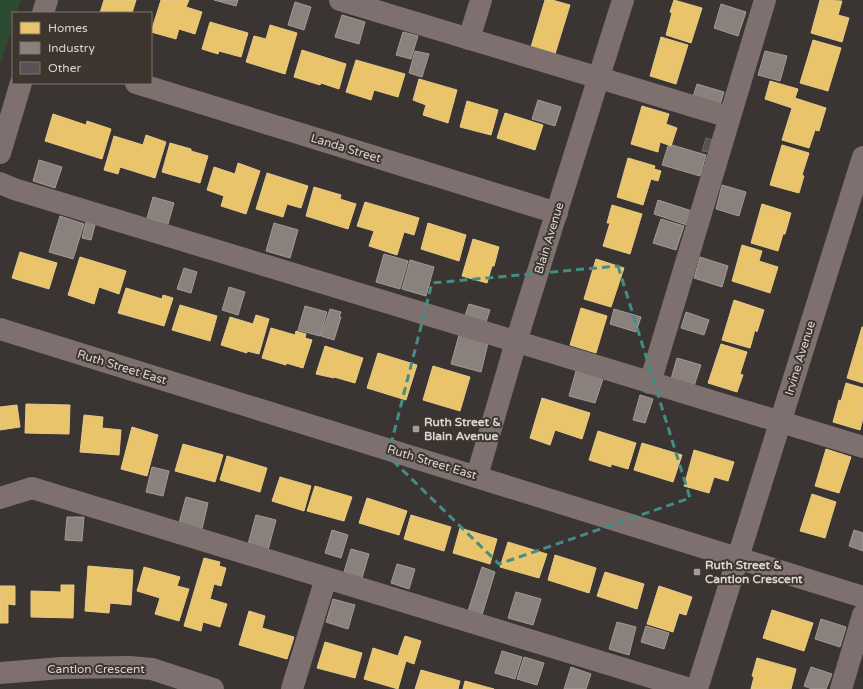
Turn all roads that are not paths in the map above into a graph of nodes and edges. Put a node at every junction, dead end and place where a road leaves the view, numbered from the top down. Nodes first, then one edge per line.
1 (48, 0) edge
2 (340, 0) edge
3 (481, 0) edge
4 (622, 0) edge
5 (765, 0) edge
6 (43, 12) edge
7 (469, 39) junction
8 (599, 77) junction
9 (22, 84) edge
10 (139, 84) edge
11 (729, 117) junction
12 (0, 153) edge
13 (863, 157) edge
14 (0, 183) edge
15 (557, 213) junction
16 (0, 329) edge
17 (516, 342) junction
18 (650, 383) junction
19 (780, 422) junction
20 (863, 447) edge
21 (477, 476) junction
22 (0, 498) edge
23 (738, 558) junction
24 (326, 578) junction
25 (863, 597) edge
26 (863, 615) edge
27 (0, 673) edge
28 (213, 689) edge
29 (292, 689) edge
30 (690, 689) edge
31 (697, 689) edge
32 (840, 689) edge

1 - 6 street
2 - 7 street
3 - 7 street
4 - 8 street, Blain Avenue
5 - 11 street
7 - 8 street
8 - 11 street
8 - 15 street, Blain Avenue
9 - 12 street
10 - 15 street, Landa Street
11 - 18 street
13 - 19 street, Irvine Avenue
14 - 17 street
15 - 17 street, Blain Avenue
16 - 21 street, Ruth Street East
17 - 18 street
17 - 21 street, Blain Avenue
18 - 19 street
19 - 20 street
19 - 23 street, Irvine Avenue
21 - 23 street, Ruth Street East
22 - 24 street
23 - 25 street, Ruth Street East
23 - 31 street
24 - 29 street
24 - 30 street
26 - 32 street
27 - 28 street, Cantlon Crescent

